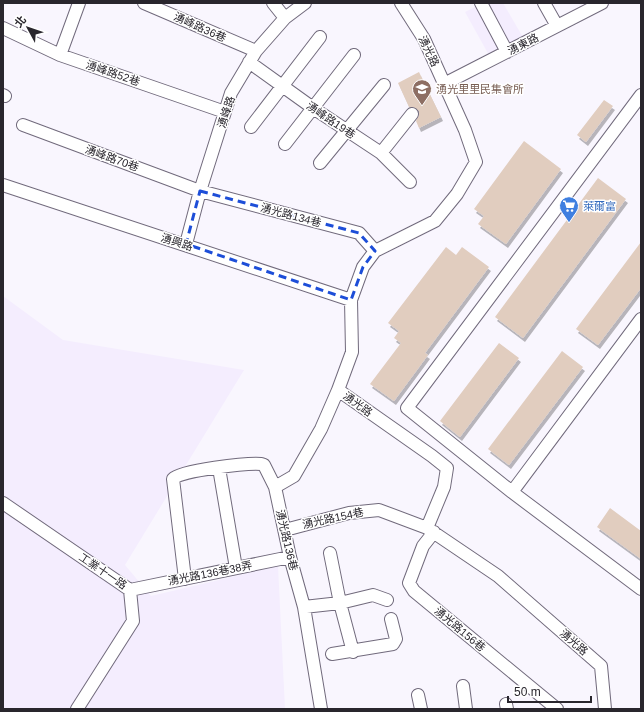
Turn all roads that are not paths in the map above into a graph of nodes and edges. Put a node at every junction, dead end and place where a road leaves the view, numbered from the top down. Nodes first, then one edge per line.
1 (79, 3) edge
2 (144, 3) edge
3 (273, 3) edge
4 (305, 3) edge
5 (401, 3) edge
6 (480, 3) edge
7 (544, 3) edge
8 (602, 3) edge
9 (162, 6) edge
10 (285, 18) junction
11 (557, 26) junction
12 (3, 28) edge
13 (320, 37) dead end
14 (256, 51) junction
15 (507, 52) junction
16 (60, 55) junction
17 (354, 55) dead end
18 (249, 62) junction
19 (444, 84) junction
20 (384, 85) dead end
21 (281, 86) junction
22 (641, 95) edge
23 (313, 108) junction
24 (225, 112) junction
25 (412, 114) dead end
26 (24, 125) dead end
27 (251, 127) dead end
28 (346, 130) junction
29 (285, 144) dead end
30 (381, 153) junction
31 (320, 163) dead end
32 (410, 182) dead end
33 (3, 185) edge
34 (200, 191) junction
35 (186, 244) junction
36 (375, 251) junction
37 (351, 300) junction
38 (641, 319) edge
39 (338, 390) junction
40 (219, 468) junction
41 (275, 487) junction
42 (512, 492) junction
43 (3, 503) edge
44 (285, 530) junction
45 (430, 530) junction
46 (330, 553) dead end
47 (290, 557) junction
48 (236, 568) junction
49 (185, 579) junction
50 (641, 589) edge
51 (130, 590) junction
52 (387, 600) dead end
53 (340, 603) junction
54 (304, 606) junction
55 (392, 619) dead end
56 (353, 652) junction
57 (332, 654) dead end
58 (463, 686) dead end
59 (418, 696) dead end
60 (320, 708) edge
61 (77, 709) edge
62 (421, 709) edge
63 (466, 709) edge
64 (557, 709) edge
65 (606, 709) edge

1 - 16 street
2 - 9 street, 湧峰路36巷
3 - 10 street
4 - 10 street, 湧峰路
5 - 19 street, 湧光路
6 - 15 street
7 - 11 street
8 - 11 street, 湧東路
9 - 14 street, 湧峰路36巷
10 - 14 street, 湧峰路
11 - 15 street, 湧東路
12 - 16 street, 湧峰路52巷
13 - 21 street
14 - 18 street, 湧峰路
15 - 19 street, 湧東路
16 - 24 street, 湧峰路52巷
17 - 23 street
18 - 21 street, 湧峰路19巷
18 - 24 street, 湧峰路
19 - 36 street, 湧光路
20 - 28 street
21 - 23 street, 湧峰路19巷
21 - 27 street
22 - 42 street
23 - 28 street, 湧峰路19巷
23 - 29 street
24 - 34 street, 湧峰路
25 - 30 street
26 - 34 street, 湧峰路70巷
28 - 30 street, 湧峰路19巷
28 - 31 street
30 - 32 street, 湧峰路19巷
33 - 35 street, 湧興路
34 - 35 street, 湧峰路
34 - 36 street, 湧光路134巷
35 - 37 street, 湧興路
36 - 37 street, 湧光路
37 - 39 street, 湧光路
38 - 42 street
39 - 41 street
39 - 45 street, 湧光路
40 - 41 street, 湧光路136巷
40 - 48 street
40 - 49 street
41 - 44 street, 湧光路136巷
42 - 50 street
43 - 51 street, 工業十一路
44 - 45 street, 湧光路154巷
44 - 47 street, 湧光路136巷
45 - 64 street, 湧光路156巷
45 - 65 street, 湧光路
46 - 53 street
47 - 48 street, 湧光路136巷38弄
47 - 54 street, 湧光路136巷
48 - 49 street, 湧光路136巷38弄
49 - 51 street, 湧光路136巷38弄
51 - 61 street, 工業十一路
52 - 53 street
53 - 54 street
53 - 56 street
54 - 60 street, 湧光路136巷
55 - 56 street
56 - 57 street
58 - 63 street
59 - 62 street

